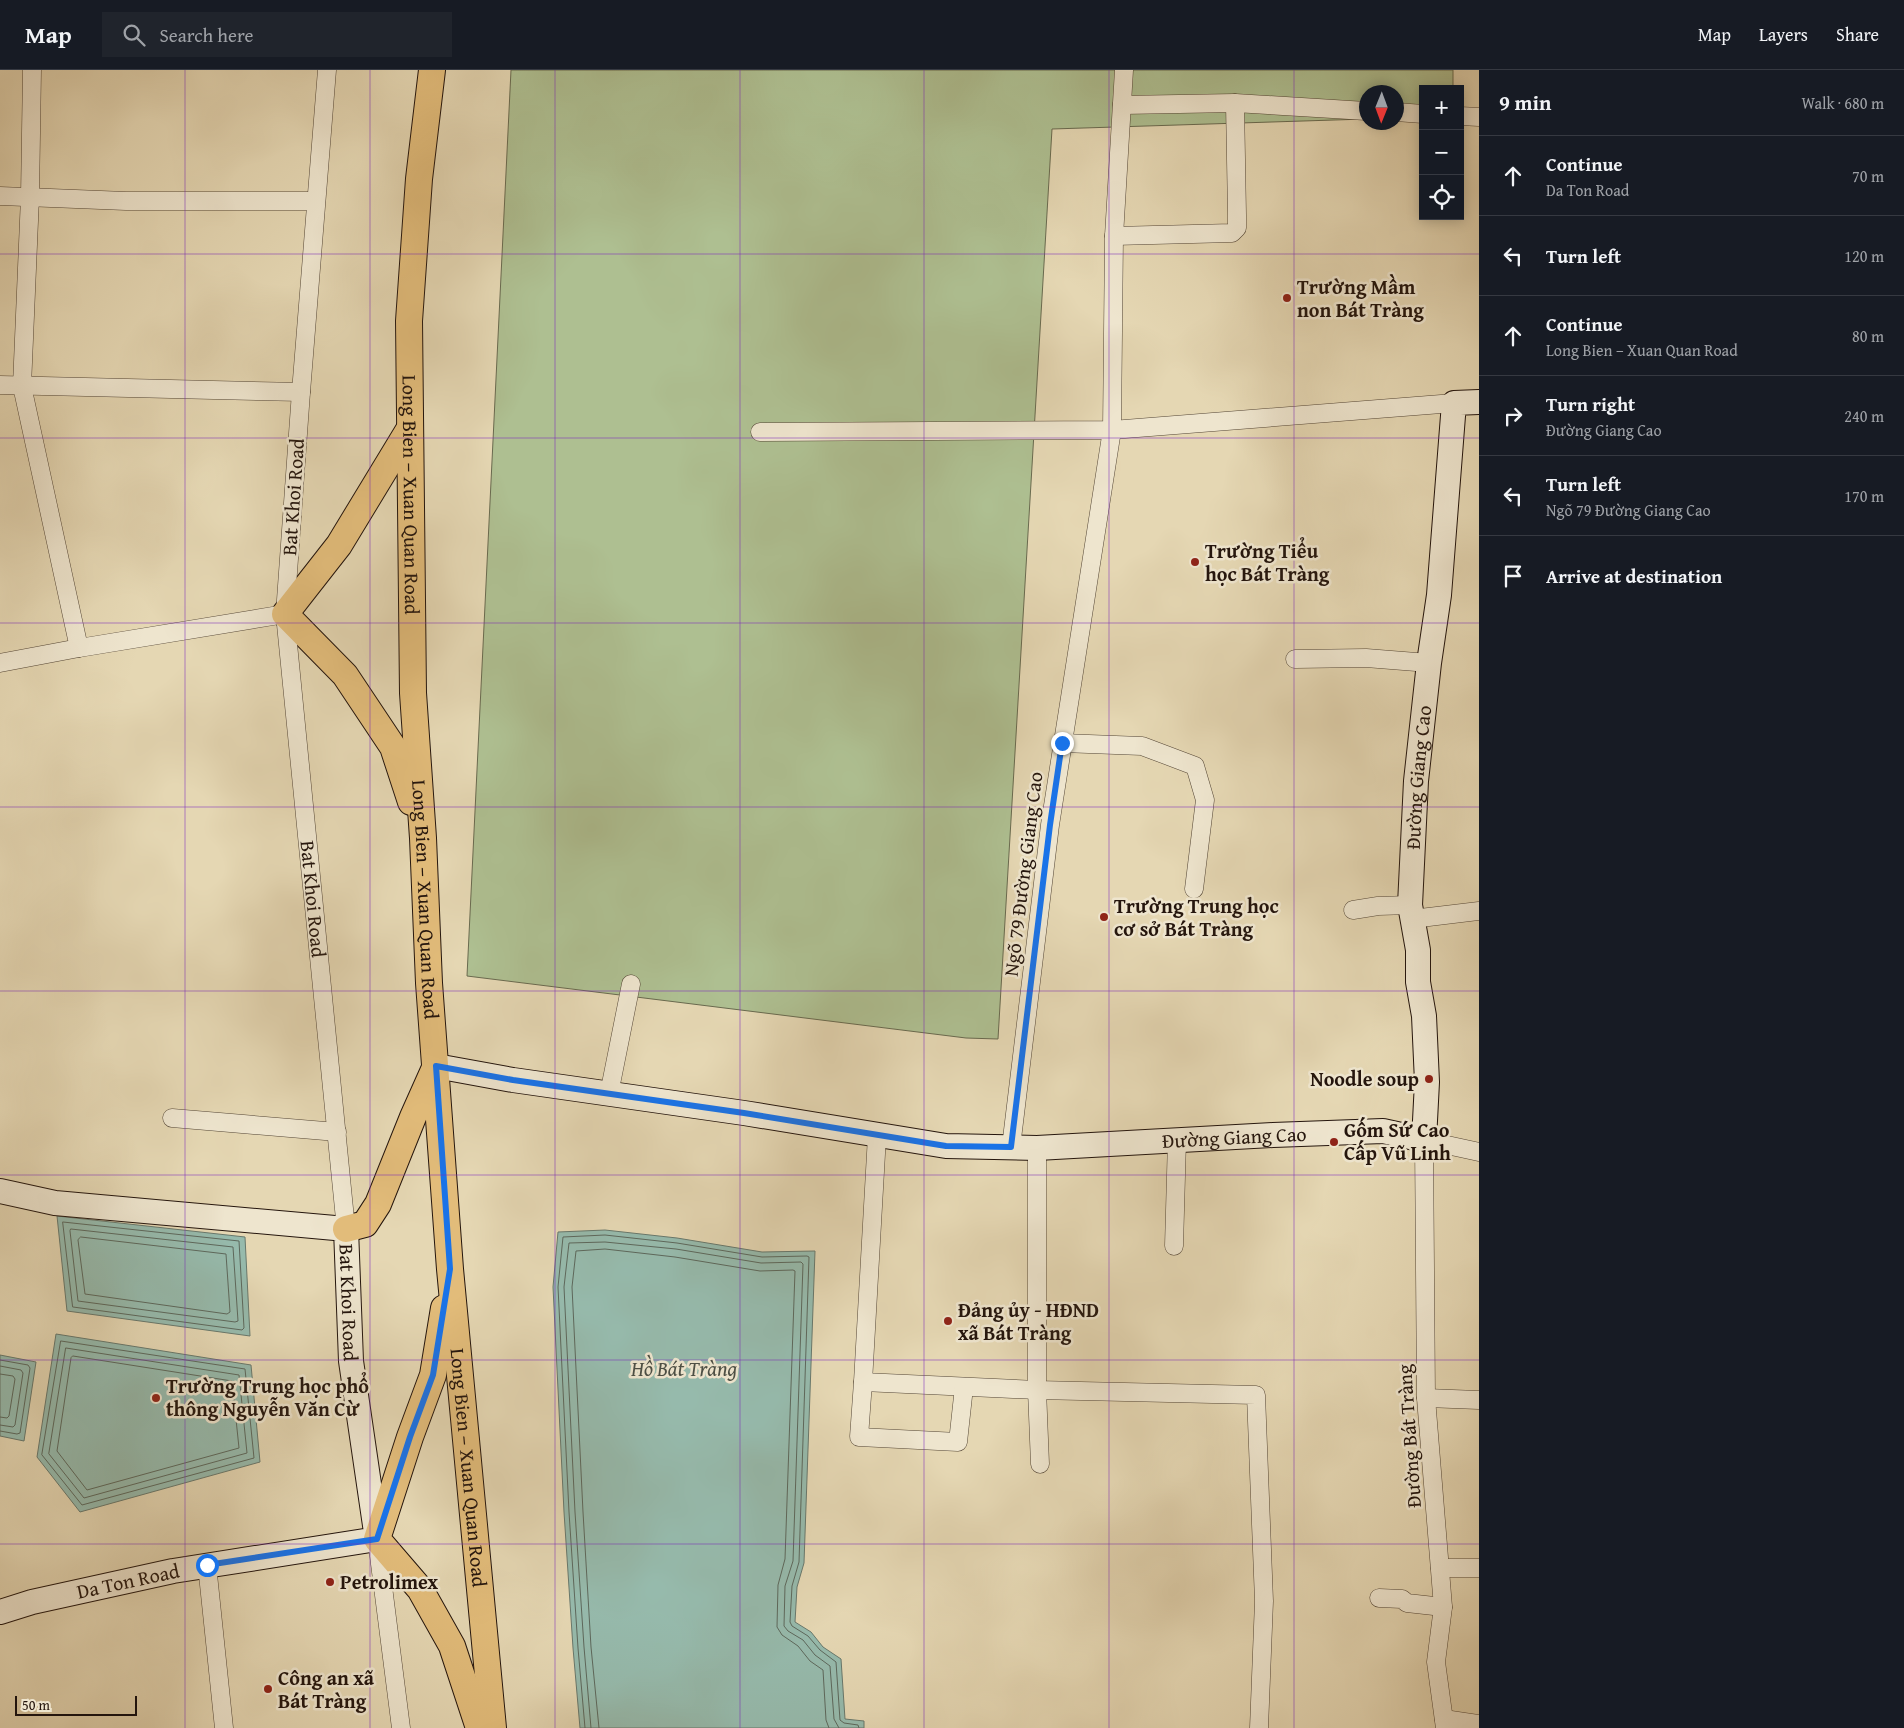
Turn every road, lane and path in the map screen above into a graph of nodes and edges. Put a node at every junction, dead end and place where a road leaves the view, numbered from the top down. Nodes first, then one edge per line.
1 (32, 70) edge
2 (327, 70) edge
3 (432, 70) edge
4 (1124, 70) edge
5 (1235, 103) junction
6 (1122, 105) junction
7 (1359, 111) edge
8 (1404, 113) edge
9 (1419, 114) edge
10 (1464, 116) edge
11 (1479, 117) edge
12 (0, 196) edge
13 (30, 197) junction
14 (316, 201) junction
15 (1114, 236) junction
16 (0, 385) edge
17 (22, 386) junction
18 (301, 392) junction
19 (1479, 402) edge
20 (1454, 403) junction
21 (410, 428) junction
22 (1112, 430) junction
23 (760, 432) dead end
24 (284, 614) junction
25 (79, 648) junction
26 (1295, 659) dead end
27 (0, 663) edge
28 (1429, 663) junction
29 (1062, 743) junction
30 (423, 838) junction
31 (1194, 889) dead end
32 (1353, 910) dead end
33 (1479, 911) edge
34 (1411, 912) junction
35 (631, 984) dead end
36 (436, 1066) junction
37 (608, 1094) junction
38 (172, 1118) dead end
39 (337, 1132) junction
40 (878, 1136) junction
41 (1177, 1140) junction
42 (1424, 1140) junction
43 (1011, 1147) junction
44 (1037, 1148) junction
45 (1479, 1152) edge
46 (0, 1191) edge
47 (346, 1229) junction
48 (1174, 1246) dead end
49 (450, 1269) junction
50 (862, 1382) junction
51 (964, 1387) junction
52 (1037, 1390) junction
53 (1426, 1398) junction
54 (1479, 1400) edge
55 (1040, 1464) dead end
56 (377, 1539) junction
57 (207, 1565) junction
58 (1440, 1568) junction
59 (1479, 1568) edge
60 (1379, 1598) dead end
61 (1443, 1607) junction
62 (1, 1615) edge
63 (1444, 1723) edge
64 (1479, 1724) edge
65 (224, 1728) edge
66 (401, 1728) edge
67 (479, 1728) edge
68 (493, 1728) edge
69 (1258, 1728) edge

1 - 13 street
2 - 14 street, Bat Khoi Road
3 - 21 main road, Long Bien – Xuan Quan Road
4 - 6 street, Ngõ 79 Đường Giang Cao
5 - 6 street
5 - 7 street
5 - 15 street
6 - 15 street, Ngõ 79 Đường Giang Cao
8 - 9 street
10 - 11 street
12 - 13 street
13 - 14 street
13 - 17 street
14 - 18 street, Bat Khoi Road
15 - 22 street, Ngõ 79 Đường Giang Cao
16 - 17 street
17 - 18 street
17 - 25 street
18 - 24 street, Bat Khoi Road
19 - 20 street
20 - 22 street
20 - 28 street, Đường Giang Cao
21 - 24 main road
21 - 30 main road, Long Bien – Xuan Quan Road
22 - 23 street
22 - 29 street, Ngõ 79 Đường Giang Cao
24 - 25 street
24 - 30 main road
24 - 39 street, Bat Khoi Road
25 - 27 street
26 - 28 street
28 - 34 street, Đường Giang Cao
29 - 31 street
29 - 43 street, Ngõ 79 Đường Giang Cao
30 - 36 main road, Long Bien – Xuan Quan Road
32 - 34 street
33 - 34 street
34 - 42 street, Đường Giang Cao
35 - 37 street
36 - 37 street, Đường Giang Cao
36 - 47 main road
36 - 49 main road, Long Bien – Xuan Quan Road
37 - 40 street, Đường Giang Cao
38 - 39 street
39 - 47 street, Bat Khoi Road
40 - 43 street, Đường Giang Cao
40 - 50 street
41 - 42 street, Đường Giang Cao
41 - 44 street, Đường Giang Cao
41 - 48 street
42 - 45 street
42 - 53 street, Đường Bát Tràng
43 - 44 street, Đường Giang Cao
44 - 52 street
46 - 47 street
47 - 56 street, Bat Khoi Road
49 - 56 main road
49 - 68 main road, Long Bien – Xuan Quan Road
50 - 51 street
50 - 51 street
51 - 52 street
52 - 55 street
52 - 69 street
53 - 54 street
53 - 58 street, Đường Bát Tràng
56 - 57 street, Da Ton Road
56 - 66 street, Bat Khoi Road
56 - 67 main road
57 - 62 street, Da Ton Road
57 - 65 street
58 - 59 street
58 - 61 street, Đường Bát Tràng
60 - 61 street
61 - 63 street, Đường Bát Tràng
63 - 64 street

